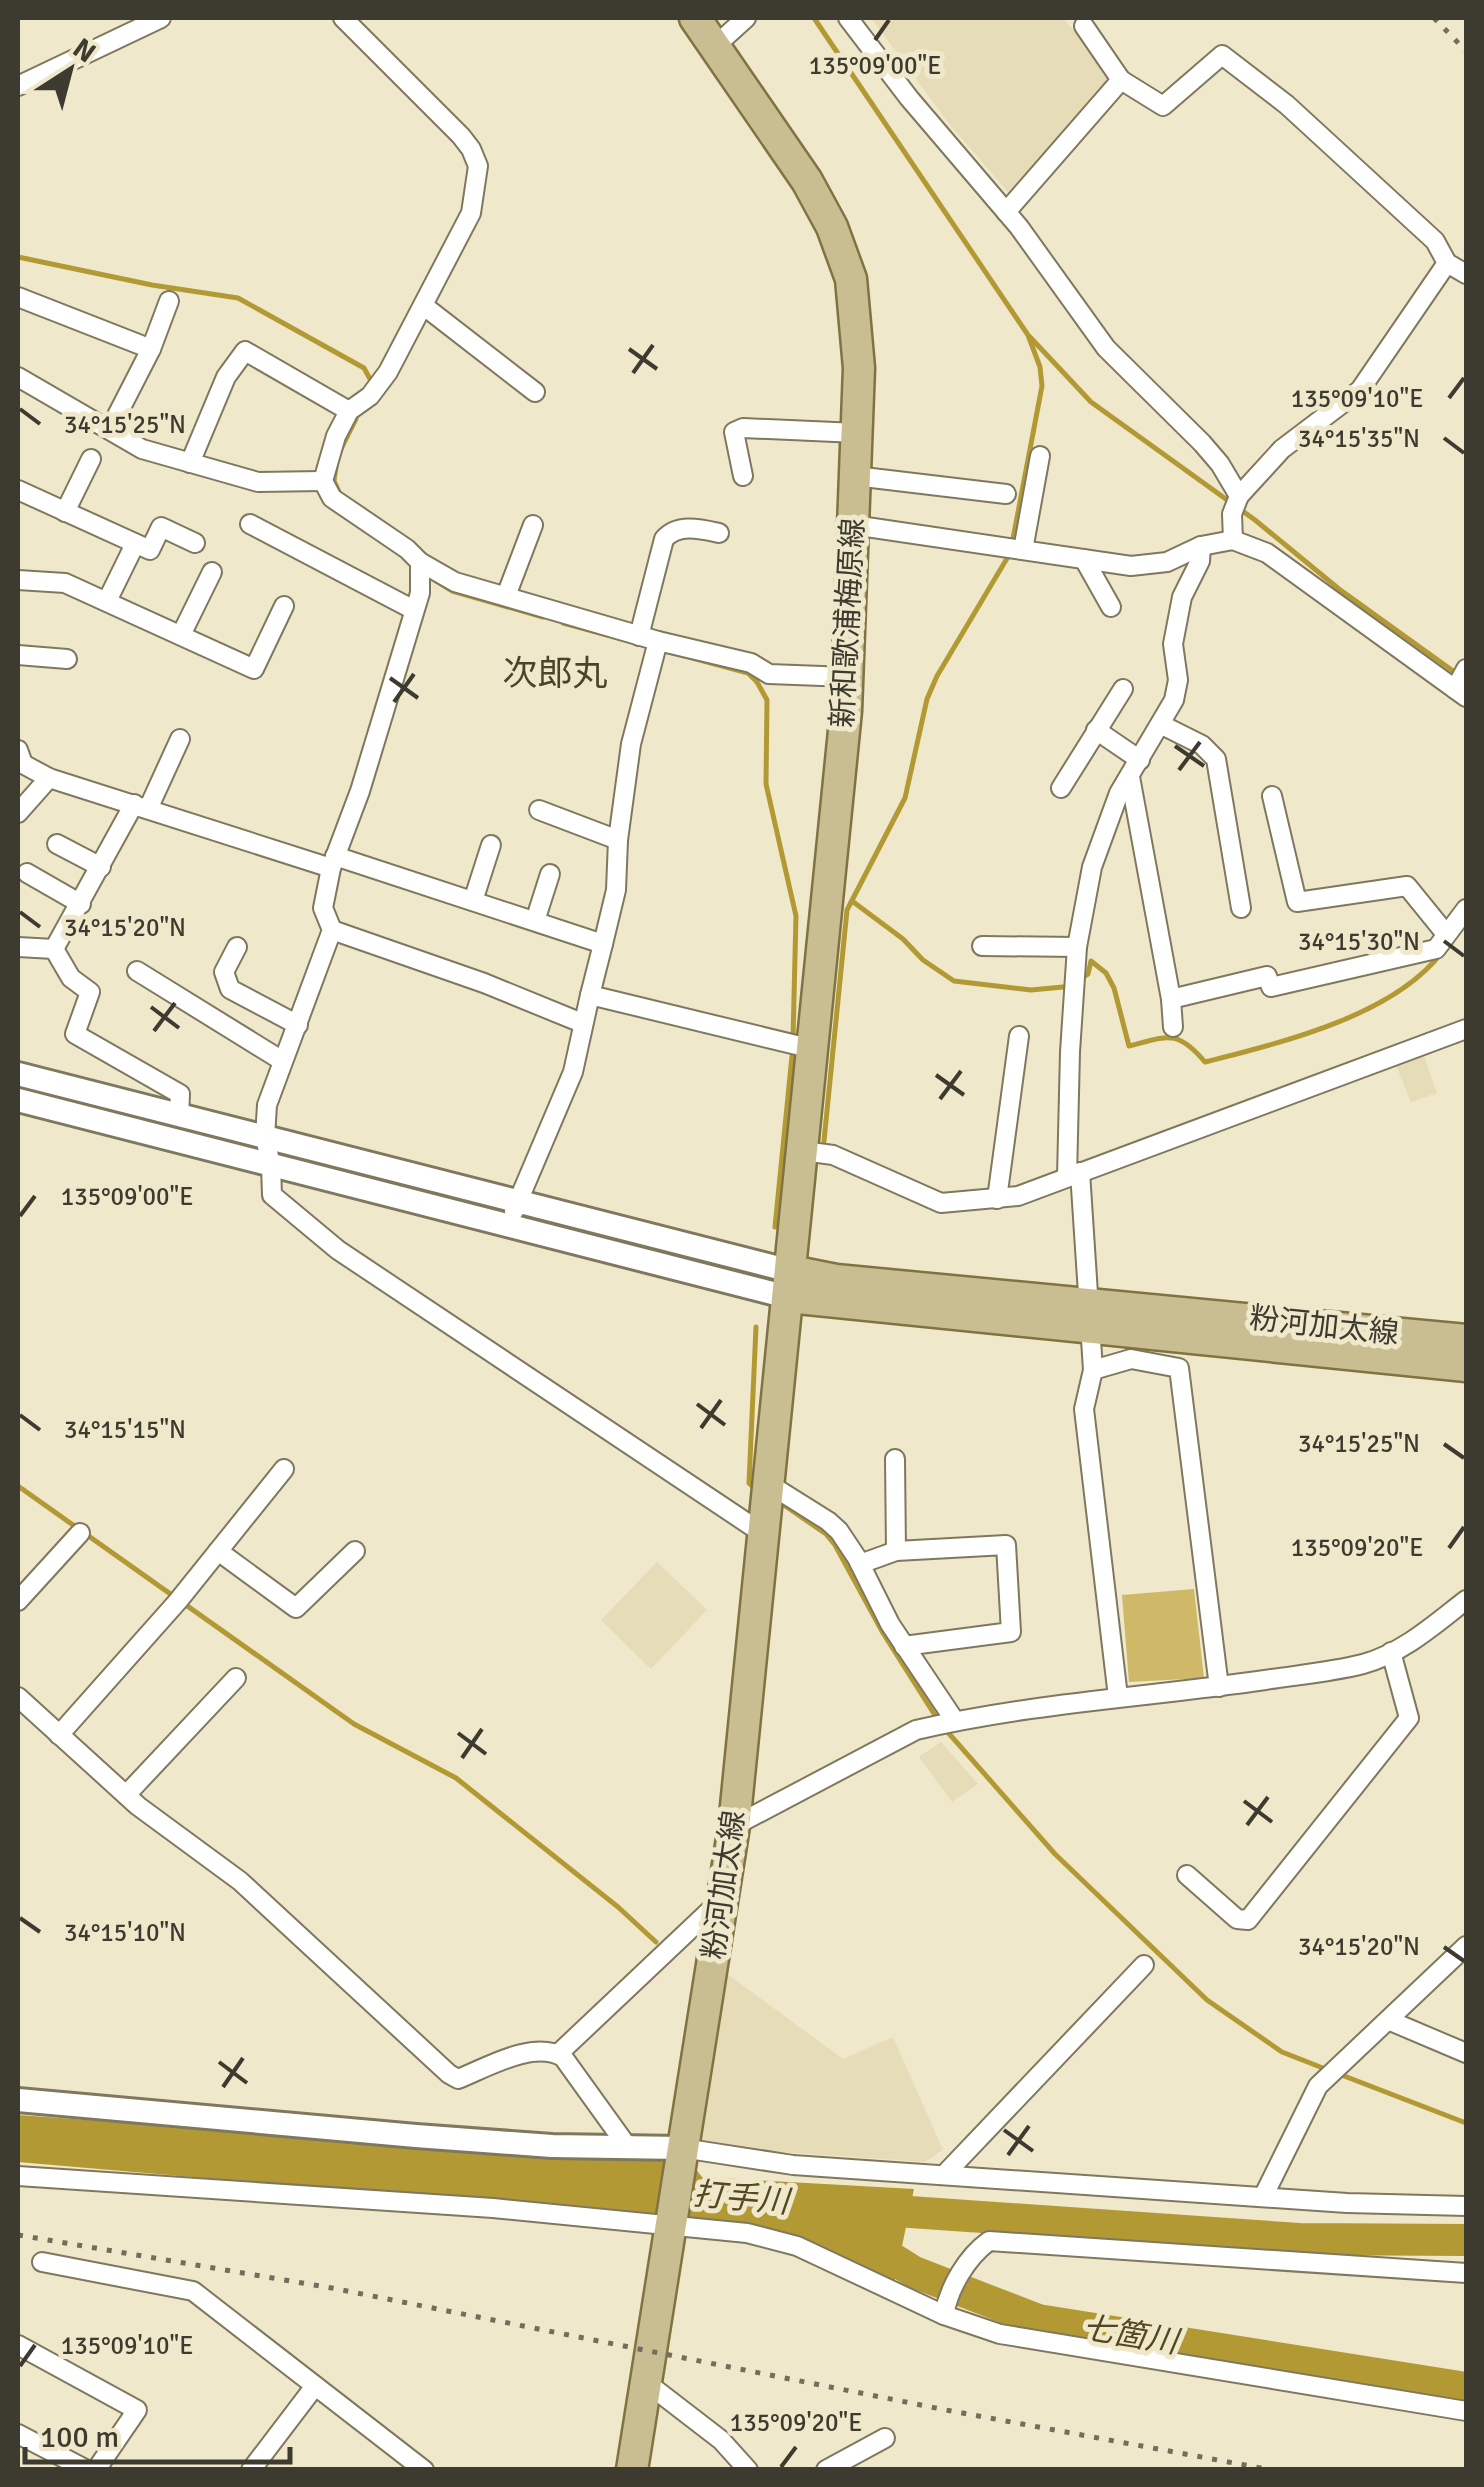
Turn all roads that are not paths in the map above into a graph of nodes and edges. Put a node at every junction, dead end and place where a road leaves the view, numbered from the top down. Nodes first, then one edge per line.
1 (161, 18) edge
2 (343, 18) edge
3 (695, 18) edge
4 (746, 18) edge
5 (848, 18) edge
6 (1084, 26) dead end
7 (714, 47) junction
8 (1120, 80) junction
9 (18, 86) edge
10 (1006, 212) junction
11 (1448, 263) junction
12 (1466, 274) edge
13 (18, 297) edge
14 (169, 302) dead end
15 (424, 306) junction
16 (151, 349) junction
17 (18, 376) edge
18 (535, 392) dead end
19 (349, 410) junction
20 (110, 429) junction
21 (857, 434) junction
22 (1040, 456) dead end
23 (91, 459) dead end
24 (190, 463) junction
25 (743, 476) dead end
26 (855, 476) junction
27 (322, 480) junction
28 (18, 490) edge
29 (1006, 494) dead end
30 (1237, 501) junction
31 (65, 512) junction
32 (250, 524) dead end
33 (533, 525) dead end
34 (853, 526) junction
35 (718, 533) dead end
36 (1233, 540) junction
37 (135, 544) junction
38 (195, 544) dead end
39 (1201, 546) junction
40 (1012, 549) junction
41 (1084, 559) junction
42 (420, 562) junction
43 (212, 572) dead end
44 (18, 580) edge
45 (506, 596) junction
46 (107, 601) junction
47 (284, 606) dead end
48 (1110, 608) dead end
49 (414, 610) junction
50 (181, 635) junction
51 (652, 644) junction
52 (18, 656) edge
53 (67, 660) dead end
54 (848, 676) junction
55 (1463, 681) edge
56 (1123, 689) dead end
57 (1162, 725) junction
58 (1096, 730) junction
59 (180, 739) dead end
60 (18, 750) edge
61 (1140, 760) junction
62 (1130, 776) junction
63 (50, 778) junction
64 (1061, 788) dead end
65 (1272, 796) dead end
66 (141, 806) junction
67 (538, 810) dead end
68 (18, 813) edge
69 (618, 840) junction
70 (57, 844) dead end
71 (491, 845) dead end
72 (333, 862) junction
73 (101, 867) junction
74 (27, 873) dead end
75 (550, 874) dead end
76 (473, 901) junction
77 (81, 904) junction
78 (1241, 908) dead end
79 (1466, 909) edge
80 (535, 921) junction
81 (332, 930) junction
82 (1446, 934) junction
83 (603, 944) junction
84 (982, 946) dead end
85 (18, 947) edge
86 (237, 947) dead end
87 (1077, 948) junction
88 (54, 949) junction
89 (136, 971) dead end
90 (590, 996) junction
91 (1171, 999) junction
92 (582, 1024) junction
93 (298, 1025) junction
94 (1173, 1027) dead end
95 (1466, 1029) edge
96 (1020, 1036) dead end
97 (813, 1050) junction
98 (281, 1060) junction
99 (18, 1074) edge
100 (61, 1085) junction
101 (18, 1100) edge
102 (55, 1110) junction
103 (179, 1116) junction
104 (265, 1137) junction
105 (803, 1151) junction
106 (271, 1166) junction
107 (1074, 1175) junction
108 (997, 1199) junction
109 (517, 1203) junction
110 (506, 1226) junction
111 (789, 1284) junction
112 (1090, 1316) junction
113 (1466, 1340) edge
114 (1466, 1366) edge
115 (1093, 1370) junction
116 (895, 1459) dead end
117 (284, 1469) dead end
118 (769, 1484) junction
119 (80, 1533) dead end
120 (764, 1535) junction
121 (218, 1551) junction
122 (355, 1551) dead end
123 (896, 1551) junction
124 (860, 1564) junction
125 (1466, 1600) edge
126 (18, 1601) edge
127 (904, 1646) junction
128 (1391, 1652) junction
129 (236, 1678) dead end
130 (1219, 1687) junction
131 (18, 1697) edge
132 (1118, 1697) junction
133 (947, 1723) junction
134 (59, 1735) junction
135 (126, 1795) junction
136 (734, 1826) junction
137 (1187, 1875) dead end
138 (725, 1896) junction
139 (1466, 1946) edge
140 (1144, 1965) dead end
141 (1388, 2020) junction
142 (1466, 2053) edge
143 (558, 2054) junction
144 (18, 2100) edge
145 (627, 2146) junction
146 (682, 2153) junction
147 (944, 2175) junction
148 (18, 2176) edge
149 (1263, 2198) junction
150 (1466, 2206) edge
151 (672, 2221) junction
152 (42, 2262) dead end
153 (1466, 2273) edge
154 (945, 2309) junction
155 (18, 2346) edge
156 (647, 2383) junction
157 (315, 2386) junction
158 (1466, 2412) edge
159 (18, 2434) edge
160 (885, 2438) dead end
161 (419, 2468) edge
162 (87, 2470) edge
163 (96, 2470) edge
164 (251, 2470) edge
165 (632, 2470) edge
166 (748, 2470) edge
167 (826, 2470) edge

1 - 9 street
2 - 15 street
3 - 7 main road, 新和歌浦梅原線
4 - 7 street
5 - 10 street
6 - 8 street
7 - 21 main road, 新和歌浦梅原線
8 - 10 street
8 - 11 street
10 - 30 street
11 - 12 street
11 - 30 street
13 - 16 street
14 - 16 street
15 - 18 street
15 - 19 street
16 - 20 street
17 - 20 street
19 - 24 street
19 - 27 street
20 - 24 street
21 - 25 street
21 - 26 main road, 新和歌浦梅原線
22 - 40 street
23 - 31 street
24 - 27 street
26 - 29 street
26 - 34 main road, 新和歌浦梅原線
27 - 42 street
28 - 31 street
30 - 36 street
31 - 37 street
32 - 49 street
33 - 45 street
34 - 40 street
34 - 54 main road, 新和歌浦梅原線
35 - 51 street
36 - 39 street
36 - 55 street
37 - 38 street
37 - 46 street
39 - 41 street
39 - 57 street
40 - 41 street
41 - 48 street
42 - 45 street
42 - 49 street
43 - 50 street
44 - 46 street
45 - 51 street
46 - 50 street
47 - 50 street
49 - 72 street
51 - 54 street
51 - 69 street
52 - 53 street
54 - 97 main road, 新和歌浦梅原線
56 - 58 street
57 - 61 street
57 - 78 street
58 - 61 street
58 - 64 street
59 - 66 street
60 - 63 street
61 - 62 street
62 - 87 street
62 - 91 street
63 - 66 street
63 - 68 street
65 - 82 street
66 - 72 street
66 - 73 street
67 - 69 street
69 - 83 street
70 - 73 street
71 - 76 street
72 - 76 street
72 - 81 street
73 - 77 street
74 - 77 street
75 - 80 street
76 - 80 street
77 - 88 street
79 - 82 street
80 - 83 street
81 - 92 street
81 - 93 street
82 - 91 street
83 - 90 street
84 - 87 street
85 - 88 street
86 - 93 street
87 - 107 street
88 - 103 street
89 - 98 street
90 - 92 street
90 - 97 street
91 - 94 street
92 - 109 street
93 - 98 street
95 - 107 street
96 - 108 street
97 - 105 main road, 新和歌浦梅原線
98 - 104 street
99 - 100 street
100 - 102 street
100 - 103 street
101 - 102 street
102 - 106 street
103 - 104 street
104 - 106 street
104 - 109 street
105 - 108 street
105 - 111 main road, 新和歌浦梅原線
106 - 110 street
106 - 120 street
107 - 108 street
107 - 112 street
109 - 110 street
109 - 111 street
110 - 111 street
111 - 112 main road, 粉河加太線
111 - 118 main road, 粉河加太線
112 - 113 main road, 粉河加太線
112 - 114 main road, 粉河加太線
112 - 115 street
115 - 130 street
115 - 132 street
116 - 123 street
117 - 121 street
118 - 120 main road, 粉河加太線
118 - 124 street
119 - 126 street
120 - 136 main road, 粉河加太線
121 - 122 street
121 - 134 street
123 - 124 street
123 - 127 street
124 - 127 street
125 - 128 street
127 - 133 street
128 - 130 street
128 - 137 street
129 - 135 street
130 - 132 street
131 - 134 street
132 - 133 street
133 - 136 street
134 - 135 street
135 - 143 street
136 - 138 main road, 粉河加太線
138 - 143 street
138 - 146 main road, 粉河加太線
139 - 141 street
140 - 147 street
141 - 142 street
141 - 149 street
143 - 145 street
144 - 145 street
145 - 146 street
146 - 147 street
146 - 151 main road, 粉河加太線
147 - 149 street
148 - 151 street
149 - 150 street
151 - 154 street
151 - 156 main road, 粉河加太線
152 - 157 street
153 - 154 street
154 - 158 street
155 - 163 street
156 - 165 main road, 粉河加太線
156 - 166 street
157 - 161 street
157 - 164 street
159 - 162 street
160 - 167 street

